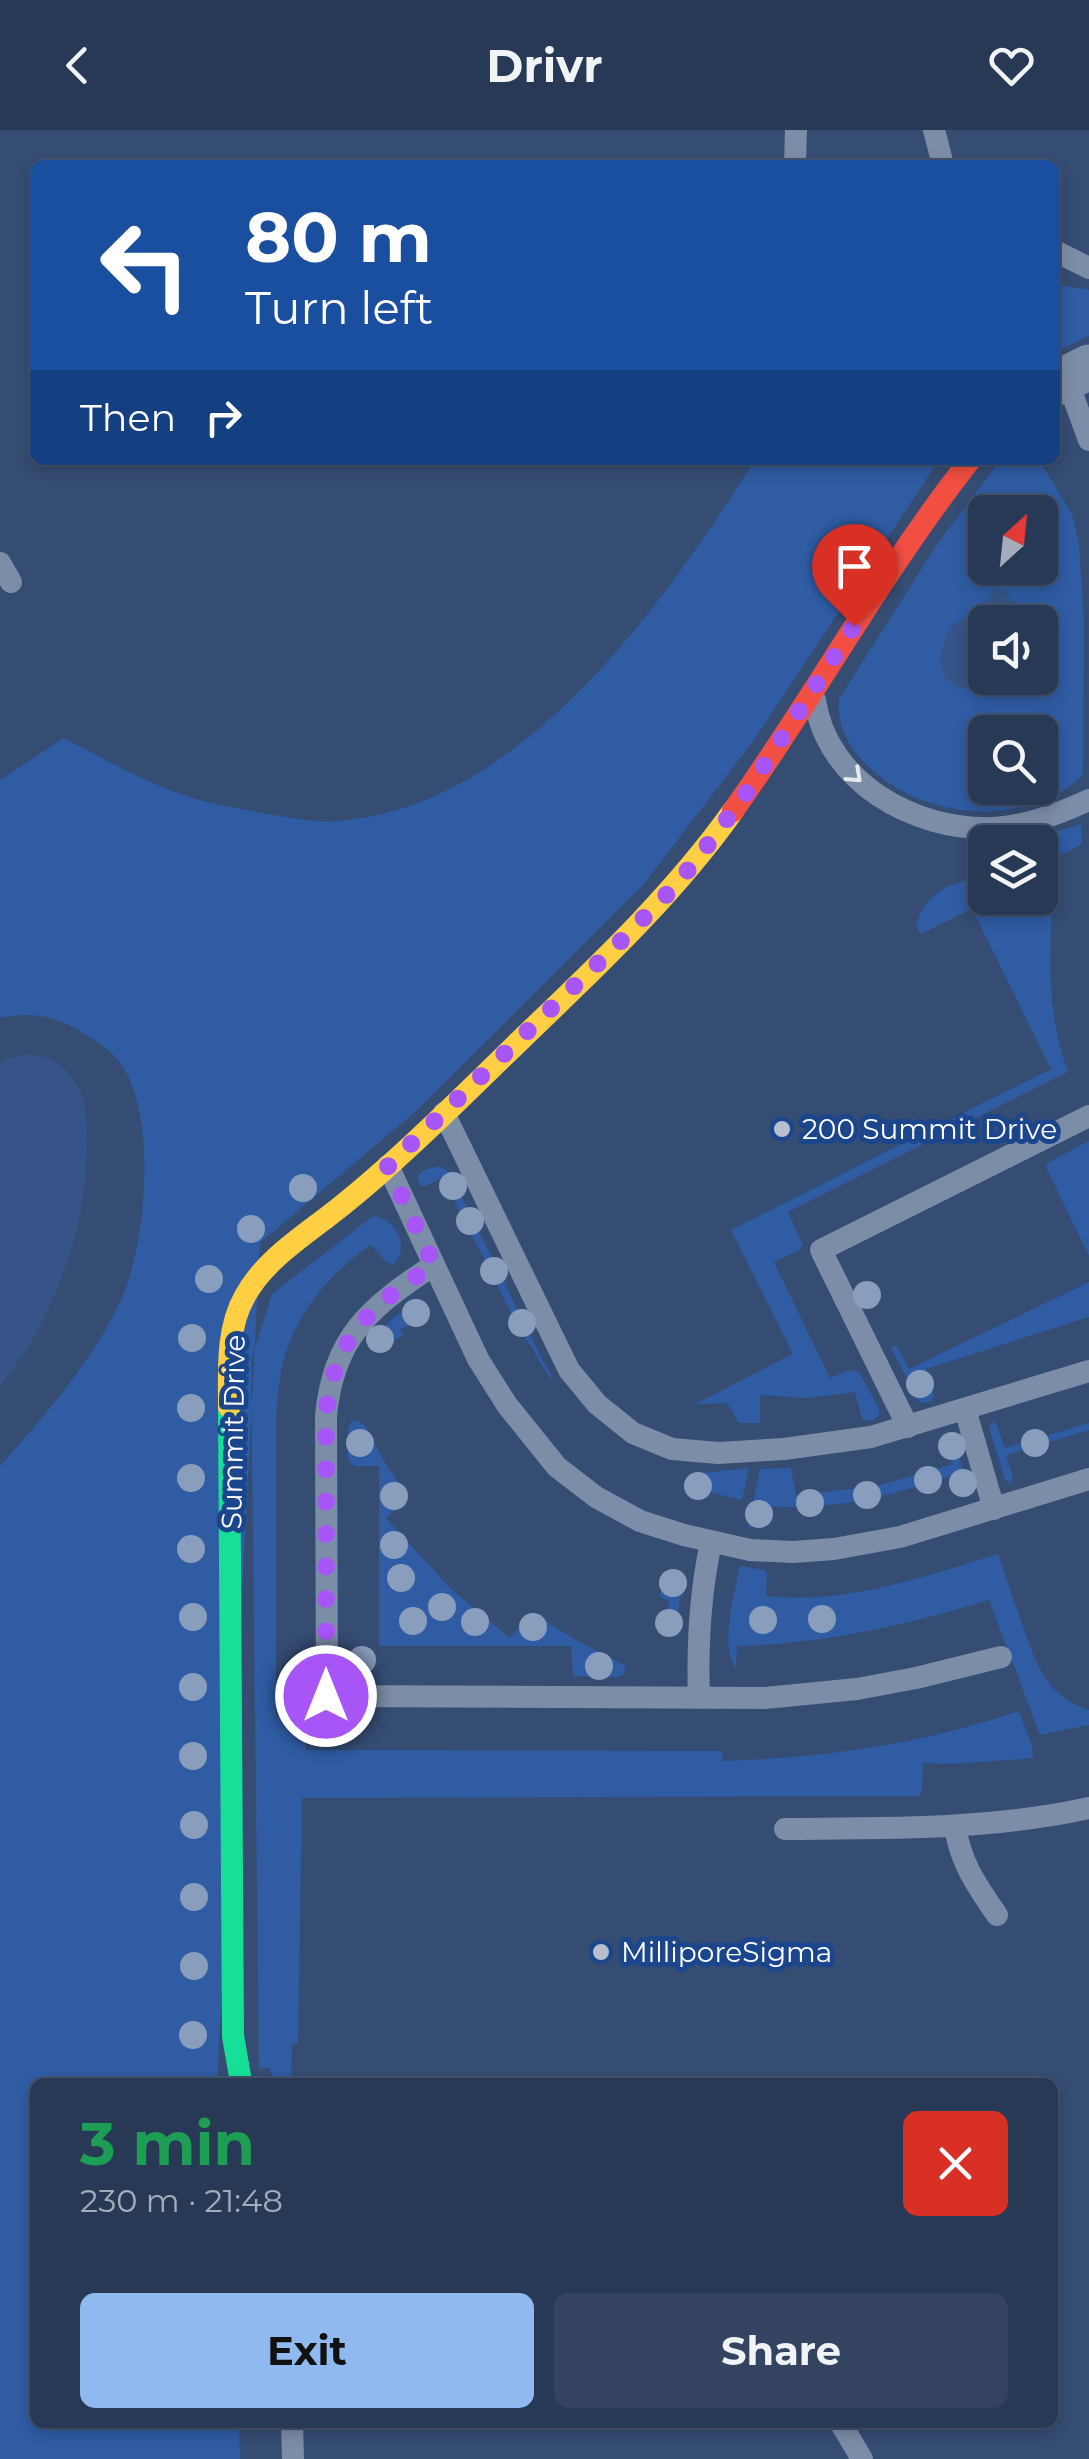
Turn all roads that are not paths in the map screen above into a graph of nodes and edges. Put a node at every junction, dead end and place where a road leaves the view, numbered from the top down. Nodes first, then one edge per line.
1 (796, 130) edge
2 (934, 130) edge
3 (795, 160) edge
4 (942, 160) edge
5 (1060, 254) edge
6 (1089, 268) edge
7 (1070, 376) edge
8 (1089, 440) edge
9 (966, 465) edge
10 (814, 691) junction
11 (1089, 800) edge
12 (444, 1114) junction
13 (1089, 1116) edge
14 (388, 1166) junction
15 (434, 1265) junction
16 (1089, 1372) edge
17 (965, 1409) junction
18 (908, 1427) junction
19 (1089, 1479) edge
20 (994, 1509) junction
21 (711, 1542) junction
22 (1001, 1657) dead end
23 (699, 1698) junction
24 (1089, 1808) edge
25 (955, 1826) junction
26 (785, 1829) dead end
27 (997, 1915) dead end
28 (240, 2078) edge
29 (292, 2428) edge
30 (844, 2428) edge
31 (292, 2459) edge
32 (862, 2459) edge

1 - 3 lane
2 - 4 lane
5 - 6 lane
7 - 8 lane
9 - 10 street, Summit Drive
10 -> 11 lane
10 - 12 street, Summit Drive
12 - 14 street, Summit Drive
12 - 18 lane
13 - 18 lane
14 - 15 lane
14 - 28 street, Summit Drive
15 - 21 lane
15 - 23 lane
16 - 17 lane
17 - 18 lane
17 - 20 lane
19 - 20 lane
20 - 21 lane
21 - 23 lane
22 - 23 lane
24 - 25 lane
25 - 26 lane
25 - 27 lane
29 - 31 lane
30 - 32 lane

